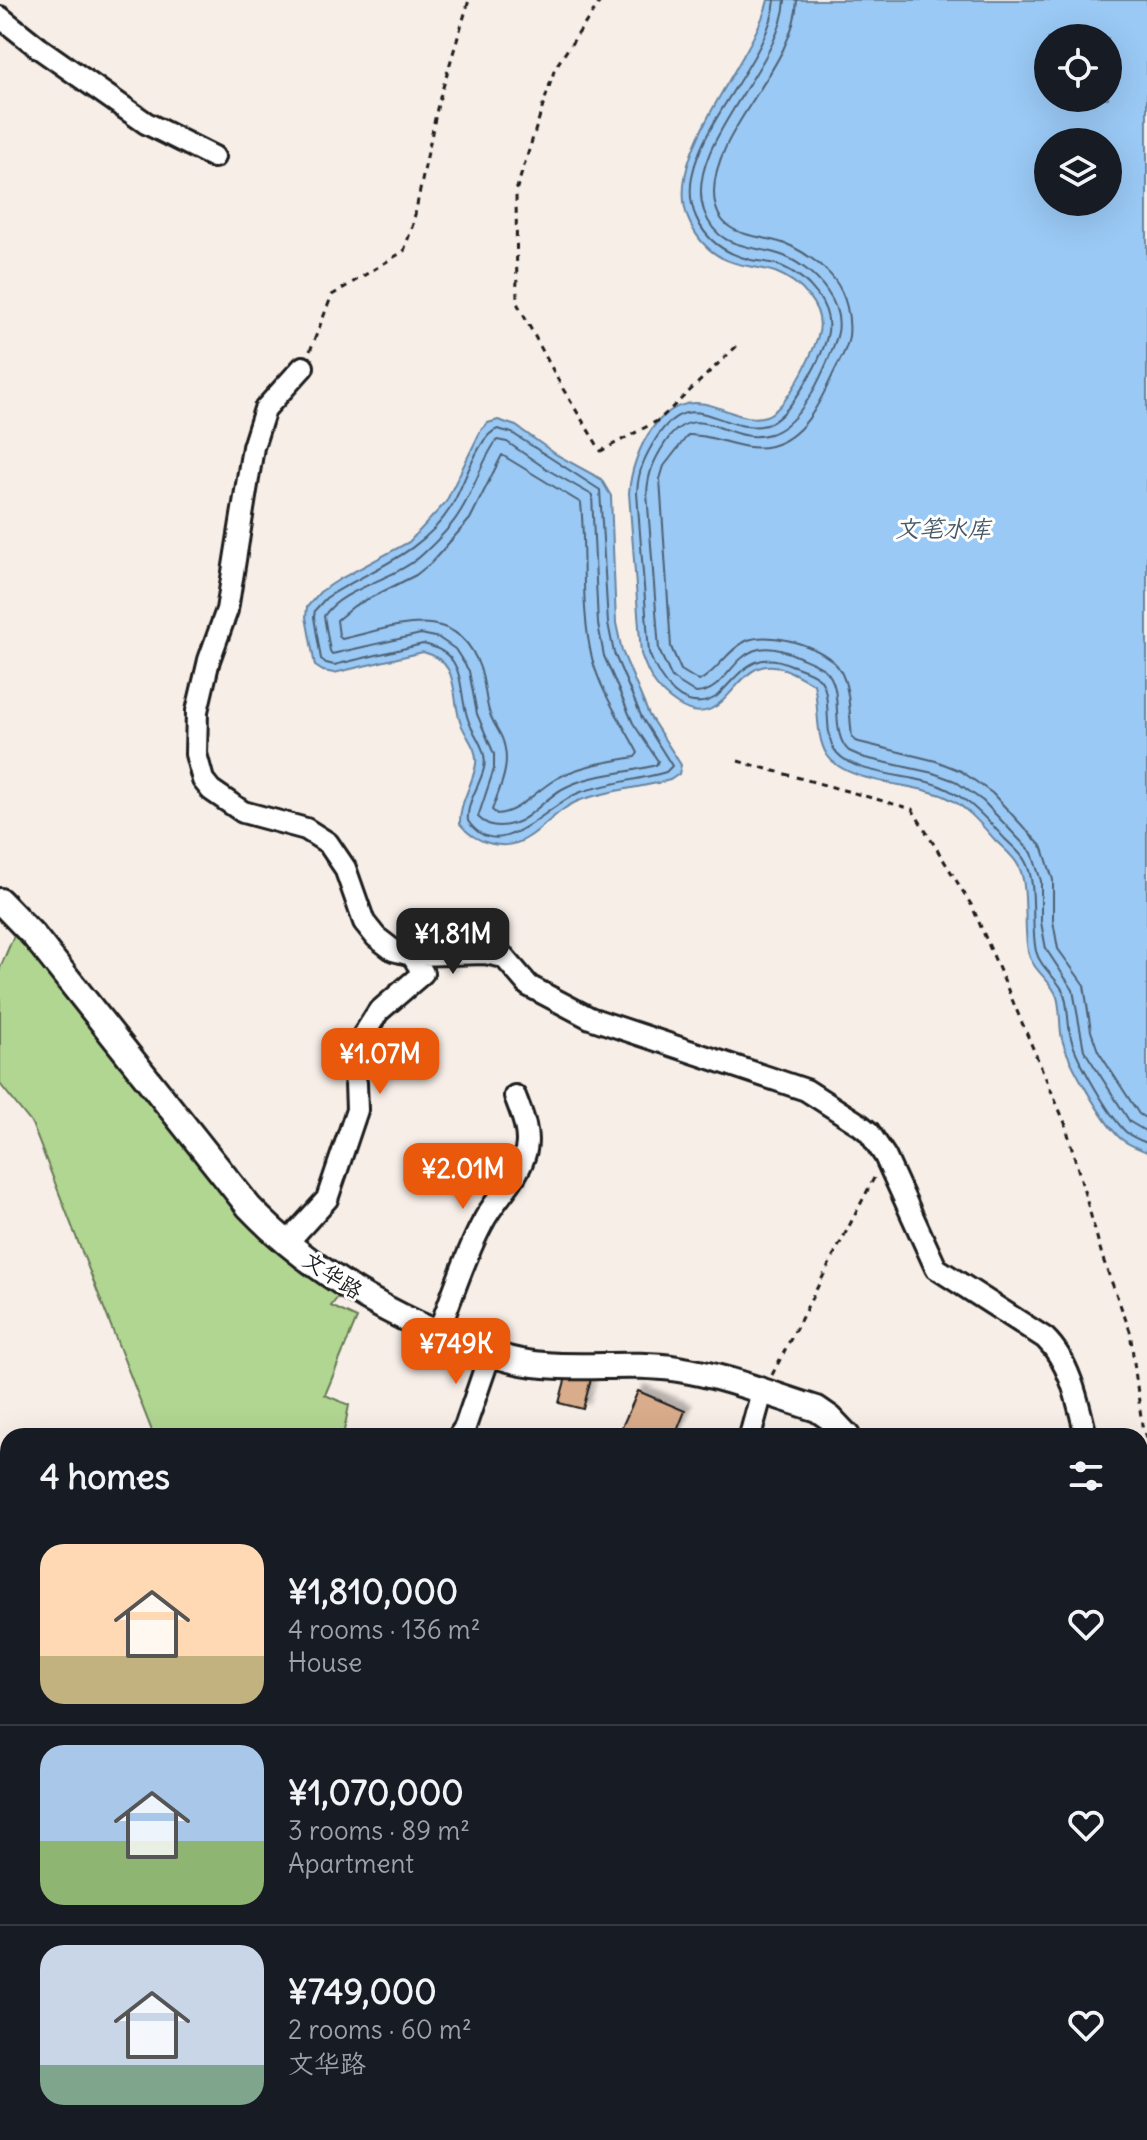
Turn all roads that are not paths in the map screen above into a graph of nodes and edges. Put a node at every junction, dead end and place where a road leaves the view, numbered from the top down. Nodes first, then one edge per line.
1 (0, 17) edge
2 (214, 157) dead end
3 (303, 367) road end
4 (0, 901) edge
5 (412, 955) junction
6 (515, 1096) dead end
7 (287, 1243) junction
8 (438, 1333) junction
9 (490, 1354) junction
10 (762, 1392) junction
11 (464, 1428) edge
12 (752, 1428) edge
13 (839, 1428) edge
14 (1084, 1428) edge

1 - 2 street
3 - 5 street
4 - 7 street, 文华路
5 - 7 street
5 - 14 street
6 - 8 street
7 - 8 street, 文华路
8 - 9 street, 文华路
9 - 10 street, 文华路
9 - 11 street
10 - 12 street
10 - 13 street, 文华路

